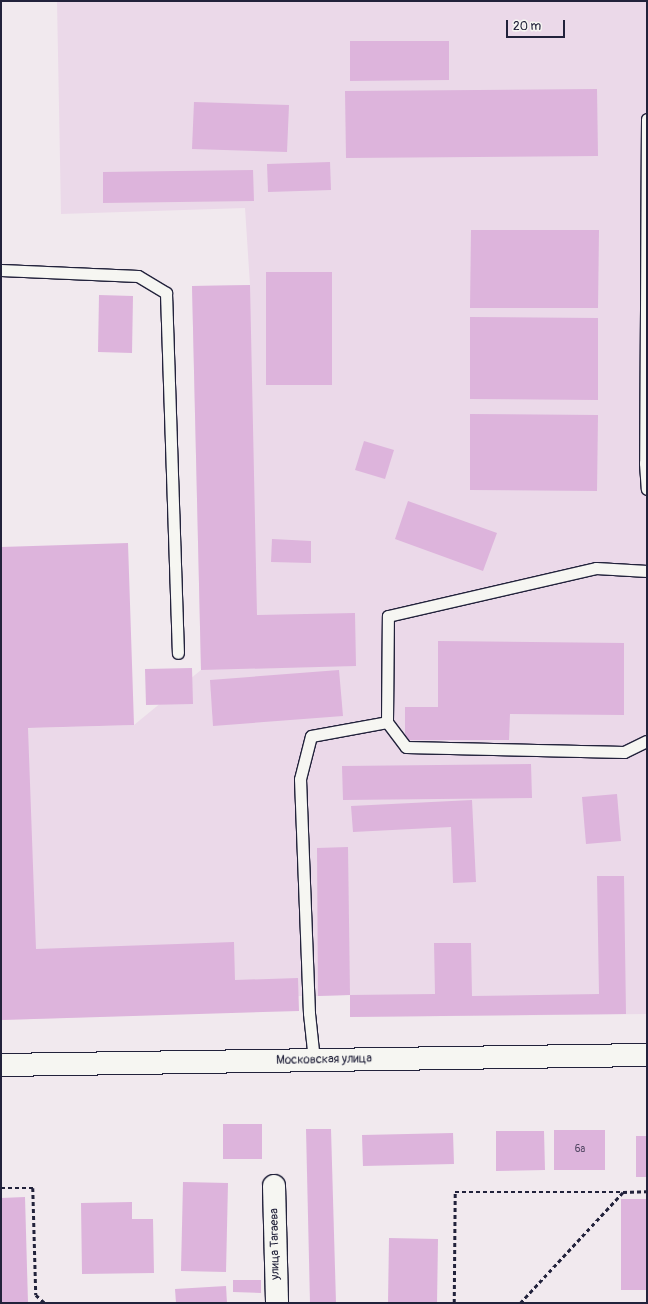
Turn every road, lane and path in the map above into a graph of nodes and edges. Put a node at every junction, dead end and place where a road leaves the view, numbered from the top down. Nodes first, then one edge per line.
1 (647, 119) edge
2 (1, 270) edge
3 (646, 303) edge
4 (647, 489) edge
5 (647, 571) edge
6 (178, 653) dead end
7 (387, 722) junction
8 (647, 741) edge
9 (647, 1055) edge
10 (314, 1060) junction
11 (1, 1065) edge
12 (274, 1186) dead end
13 (1, 1188) edge
14 (647, 1191) edge
15 (623, 1192) junction
16 (45, 1303) edge
17 (277, 1303) edge
18 (454, 1303) edge
19 (520, 1303) edge

1 - 3 lane
2 - 6 lane
3 - 4 lane
5 - 7 lane
7 - 8 lane
7 - 10 lane
9 - 10 street, Московская улица
10 - 11 street, Московская улица
12 - 17 street, улица Тагаева
13 - 16 path
14 - 15 path
15 - 18 path
15 - 19 path

